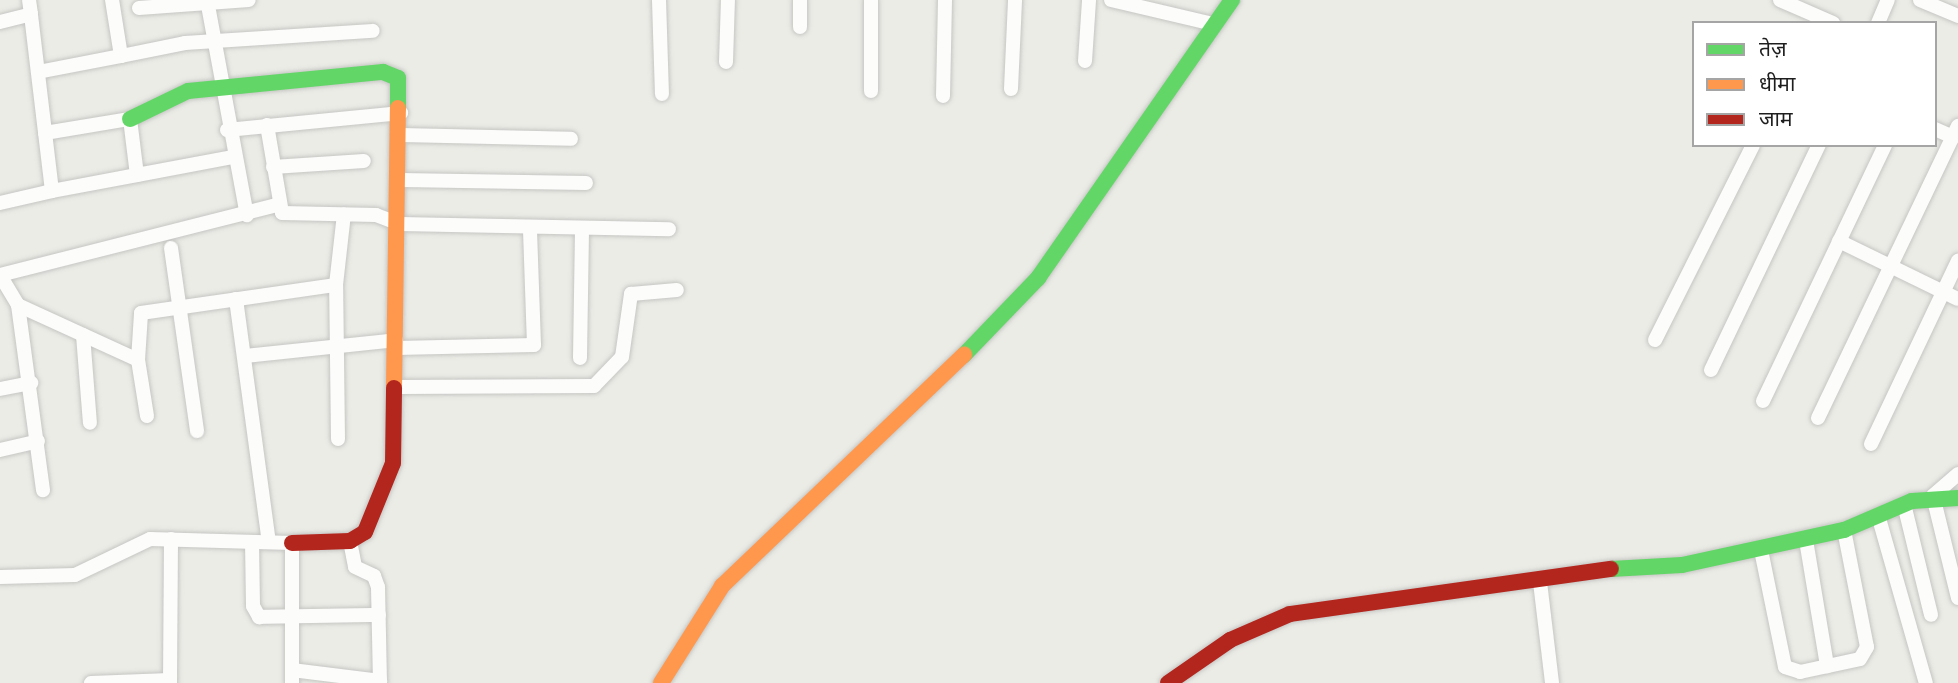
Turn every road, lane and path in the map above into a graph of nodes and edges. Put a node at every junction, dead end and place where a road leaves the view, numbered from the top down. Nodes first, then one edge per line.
1 (112, 0) edge
2 (249, 0) edge
3 (659, 0) edge
4 (728, 0) edge
5 (800, 0) edge
6 (871, 0) edge
7 (945, 0) edge
8 (1016, 0) edge
9 (1089, 0) edge
10 (1111, 0) edge
11 (1232, 0) edge
12 (1780, 0) edge
13 (1888, 0) edge
14 (1920, 0) edge
15 (208, 1) edge
16 (1937, 3) edge
17 (30, 7) edge
18 (139, 8) dead end
19 (1958, 16) edge
20 (1816, 19) edge
21 (1879, 21) edge
22 (0, 22) edge
23 (1213, 24) junction
24 (800, 27) dead end
25 (373, 31) dead end
26 (213, 41) junction
27 (121, 56) junction
28 (1086, 61) dead end
29 (726, 62) dead end
30 (38, 72) junction
31 (219, 87) junction
32 (1011, 89) dead end
33 (871, 91) dead end
34 (662, 94) dead end
35 (943, 96) dead end
36 (401, 113) junction
37 (130, 119) junction
38 (267, 125) junction
39 (1937, 129) edge
40 (228, 130) junction
41 (1955, 132) edge
42 (45, 133) junction
43 (401, 135) junction
44 (571, 139) dead end
45 (1752, 147) edge
46 (1818, 147) edge
47 (1884, 147) edge
48 (233, 157) junction
49 (364, 161) dead end
50 (273, 167) junction
51 (137, 175) junction
52 (401, 180) junction
53 (586, 183) dead end
54 (52, 191) junction
55 (0, 203) edge
56 (277, 205) junction
57 (344, 214) junction
58 (247, 215) junction
59 (400, 224) junction
60 (530, 228) junction
61 (669, 229) dead end
62 (582, 230) junction
63 (1839, 242) junction
64 (171, 248) dead end
65 (1958, 261) edge
66 (1891, 266) junction
67 (336, 285) junction
68 (677, 290) dead end
69 (1943, 292) junction
70 (236, 299) junction
71 (1958, 299) edge
72 (18, 305) junction
73 (180, 306) junction
74 (83, 335) junction
75 (1655, 340) dead end
76 (339, 343) junction
77 (396, 344) junction
78 (245, 356) junction
79 (580, 358) dead end
80 (138, 360) junction
81 (1712, 370) dead end
82 (31, 383) junction
83 (397, 387) junction
84 (0, 389) edge
85 (1763, 401) dead end
86 (147, 416) dead end
87 (1818, 418) dead end
88 (90, 424) dead end
89 (197, 431) dead end
90 (338, 439) dead end
91 (38, 441) junction
92 (1871, 444) dead end
93 (0, 450) edge
94 (1958, 474) edge
95 (43, 490) dead end
96 (1933, 496) junction
97 (1958, 498) edge
98 (1904, 504) junction
99 (1878, 515) junction
100 (1844, 530) junction
101 (170, 539) junction
102 (1806, 540) junction
103 (350, 541) junction
104 (252, 542) junction
105 (269, 542) junction
106 (292, 543) junction
107 (1761, 550) junction
108 (0, 577) edge
109 (1540, 582) junction
110 (1958, 598) edge
111 (379, 615) junction
112 (1931, 615) dead end
113 (292, 617) junction
114 (1827, 666) junction
115 (292, 677) edge
116 (170, 682) edge
117 (380, 682) edge
118 (91, 683) edge
119 (661, 683) edge
120 (1168, 683) edge
121 (1552, 683) edge
122 (1926, 683) edge

1 - 27 street
2 - 15 street
3 - 34 street
4 - 29 street
5 - 24 street
6 - 33 street
7 - 35 street
8 - 32 street
9 - 28 street
10 - 23 street
11 - 23 street
12 - 20 street
13 - 21 street
14 - 16 street
15 - 18 street
15 - 26 street
16 - 19 street
17 - 22 street
17 - 30 street
23 - 119 street
25 - 26 street
26 - 27 street
26 - 31 street
27 - 30 street
30 - 42 street
31 - 36 street
31 - 37 street
31 - 40 street
36 - 38 street
36 - 43 street
37 - 42 street
37 - 51 street
38 - 40 street
38 - 50 street
39 - 41 street
40 - 48 street
41 - 66 street
42 - 54 street
43 - 44 street
43 - 52 street
45 - 75 street
46 - 81 street
47 - 63 street
48 - 51 street
48 - 58 street
49 - 50 street
50 - 56 street
51 - 54 street
52 - 53 street
52 - 59 street
54 - 55 street
56 - 57 street
56 - 58 street
57 - 59 street
57 - 67 street
58 - 72 street
59 - 60 street
59 - 77 street
60 - 62 street
60 - 77 street
61 - 62 street
62 - 79 street
63 - 66 street
63 - 85 street
64 - 73 street
65 - 69 street
66 - 69 street
66 - 87 street
67 - 70 street
67 - 76 street
68 - 83 street
69 - 71 street
69 - 92 street
70 - 73 street
70 - 78 street
72 - 74 street
72 - 82 street
73 - 80 street
73 - 89 street
74 - 80 street
74 - 88 street
76 - 77 street
76 - 78 street
76 - 90 street
77 - 83 street
78 - 105 street
80 - 86 street
82 - 84 street
82 - 91 street
83 - 103 street
91 - 93 street
91 - 95 street
94 - 96 street
96 - 97 street
96 - 98 street
96 - 110 street
98 - 99 street
98 - 112 street
99 - 100 street
99 - 122 street
100 - 102 street
100 - 114 street
101 - 104 street
101 - 108 street
101 - 116 street
102 - 107 street
102 - 114 street
103 - 106 street
103 - 111 street
104 - 105 street
104 - 113 street
105 - 106 street
106 - 113 street
107 - 109 street
107 - 114 street
109 - 120 street
109 - 121 street
111 - 113 street
111 - 117 street
113 - 115 street
115 - 117 street
116 - 118 street

